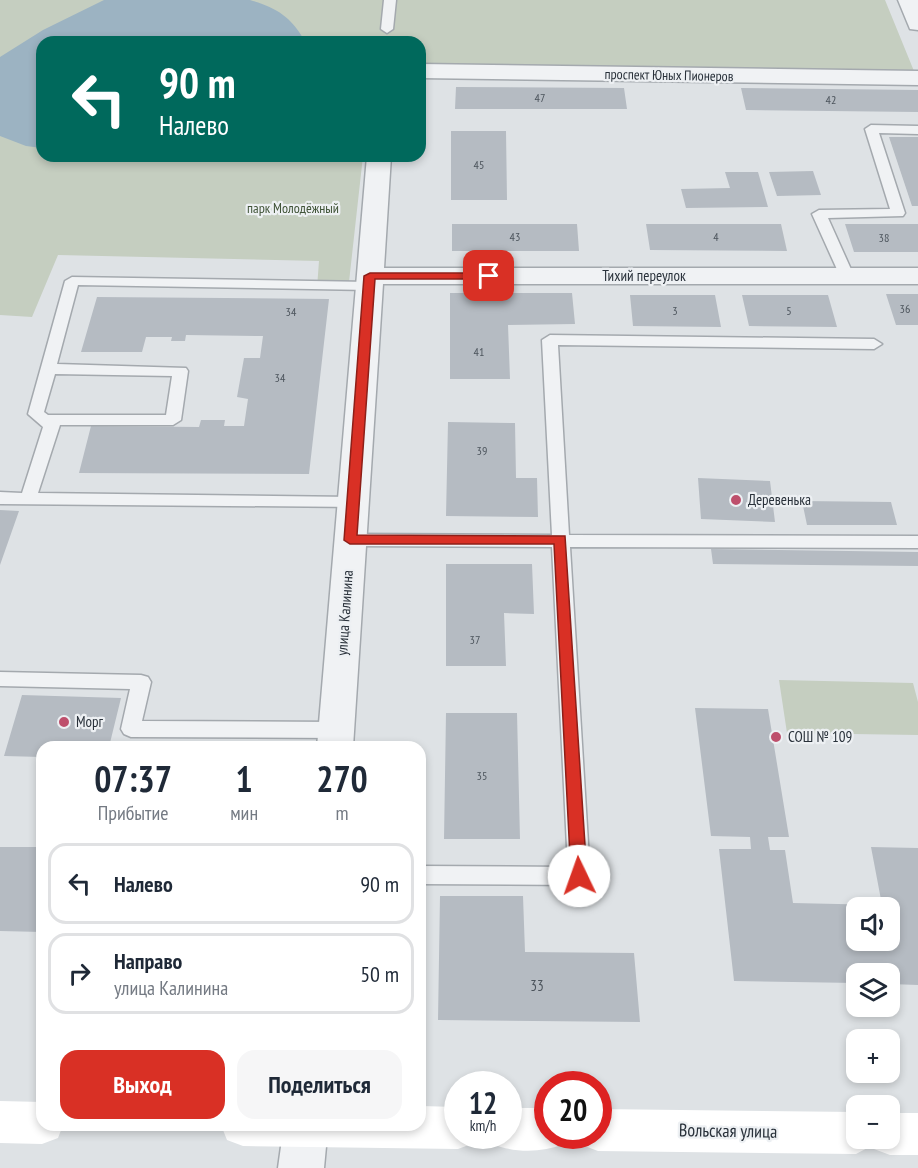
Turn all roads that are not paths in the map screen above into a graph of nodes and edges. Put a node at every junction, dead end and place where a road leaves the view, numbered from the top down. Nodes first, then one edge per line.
1 (390, 0) edge
2 (387, 28) dead end
3 (426, 71) edge
4 (918, 78) edge
5 (918, 130) edge
6 (379, 162) edge
7 (847, 276) junction
8 (918, 276) edge
9 (370, 281) junction
10 (874, 344) dead end
11 (48, 369) junction
12 (44, 420) junction
13 (0, 498) edge
14 (28, 499) junction
15 (353, 503) junction
16 (561, 539) junction
17 (350, 540) junction
18 (918, 542) edge
19 (0, 679) edge
20 (335, 739) edge
21 (426, 875) edge
22 (0, 1122) edge
23 (36, 1123) edge
24 (444, 1129) edge
25 (612, 1130) edge
26 (268, 1131) edge
27 (420, 1131) edge
28 (426, 1131) edge
29 (846, 1133) edge
30 (900, 1134) edge
31 (918, 1134) edge
32 (305, 1140) edge

1 - 2 lane
3 - 4 street, проспект Юных Пионеров
5 - 7 lane
6 - 9 street, улица Калинина
7 - 8 street, Тихий переулок
7 - 9 street, Тихий переулок
9 - 11 lane
9 - 15 street, улица Калинина
10 - 16 lane
11 - 12 lane
11 - 12 lane
12 - 14 lane
13 - 14 lane
14 - 15 lane
15 - 17 street, улица Калинина
16 - 17 lane
16 - 18 lane
16 - 21 lane
17 - 20 street, улица Калинина
19 - 20 lane
22 - 23 main road
24 - 28 main road
25 - 29 main road, Вольская улица
26 - 32 main road
27 - 32 main road
30 - 31 main road

